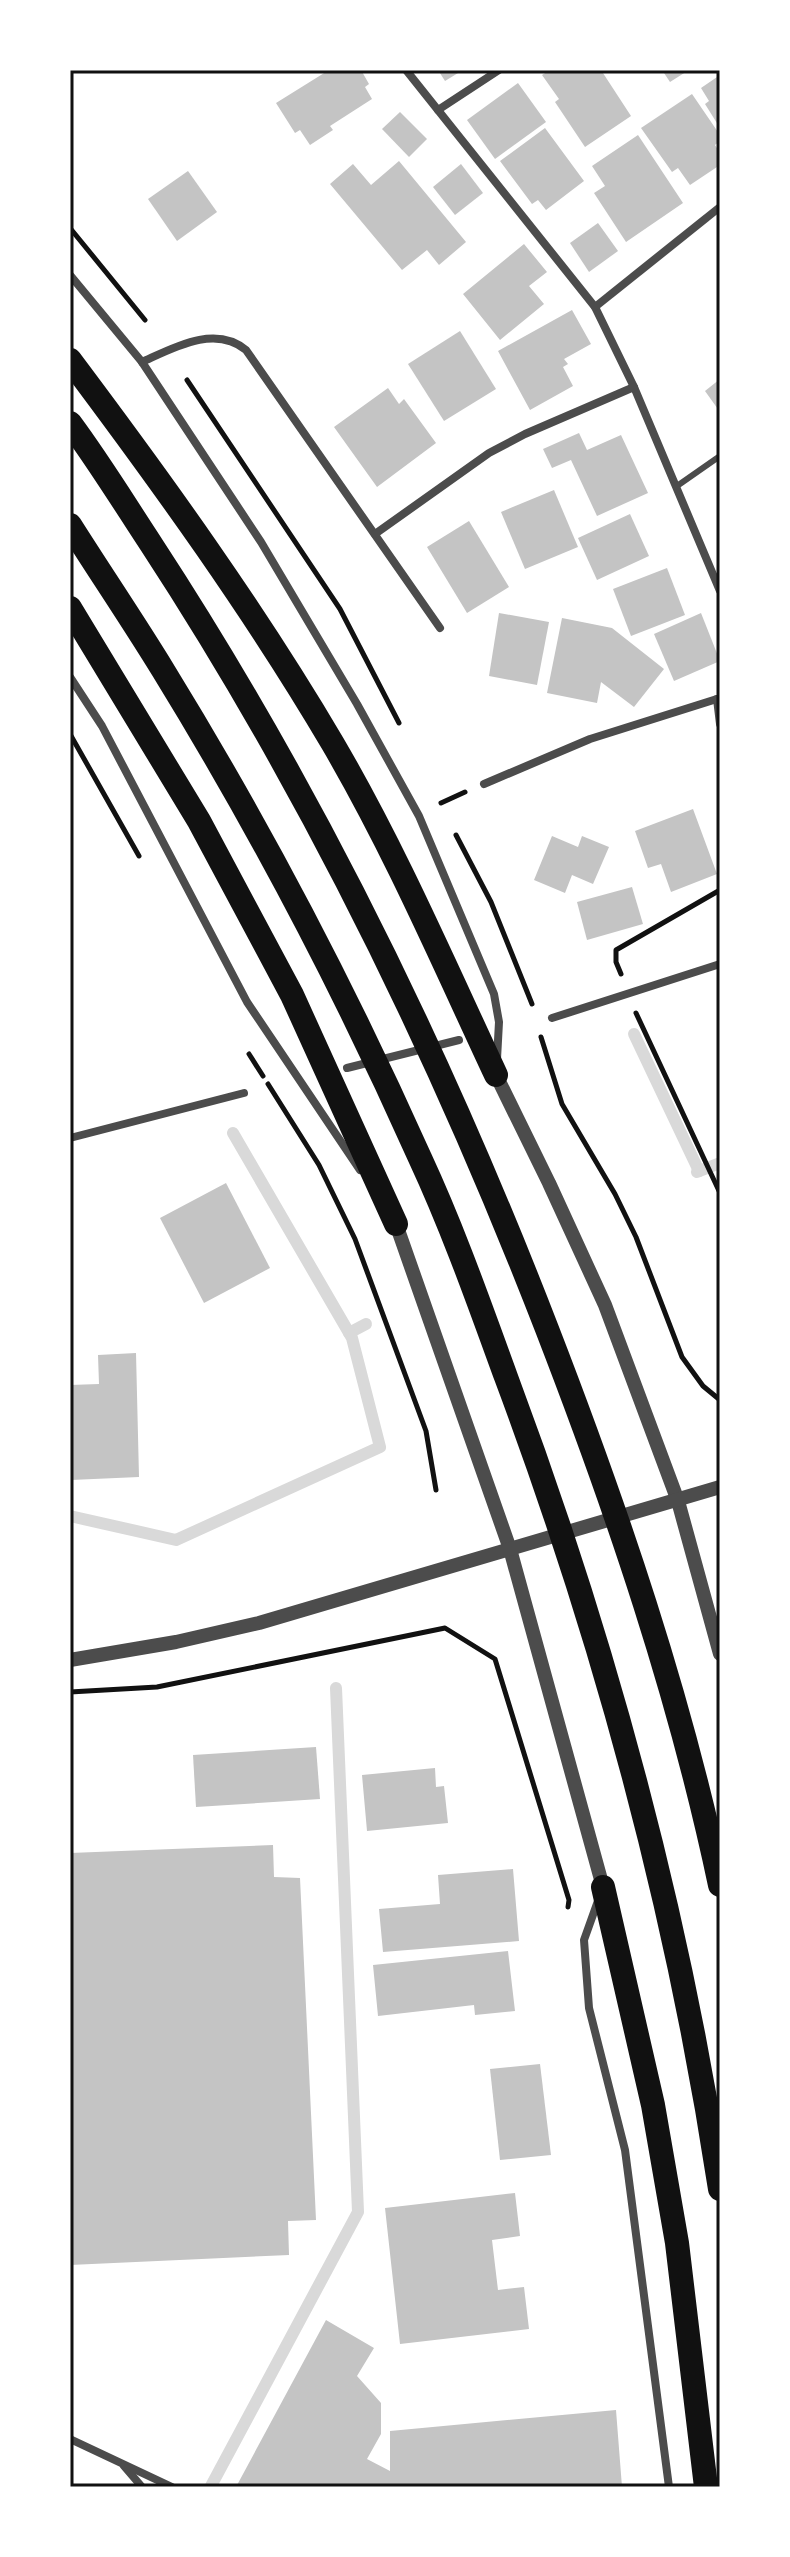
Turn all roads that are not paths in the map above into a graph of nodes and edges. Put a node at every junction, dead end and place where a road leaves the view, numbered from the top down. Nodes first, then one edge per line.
1 (406, 70) edge
2 (499, 70) edge
3 (438, 110) junction
4 (720, 207) edge
5 (70, 275) edge
6 (595, 307) junction
7 (70, 360) edge
8 (142, 362) junction
9 (634, 387) junction
10 (70, 423) edge
11 (720, 456) edge
12 (677, 486) junction
13 (70, 525) edge
14 (375, 534) junction
15 (720, 591) edge
16 (70, 608) edge
17 (440, 628) dead end
18 (70, 677) edge
19 (718, 699) edge
20 (720, 724) edge
21 (484, 784) dead end
22 (720, 964) edge
23 (552, 1018) dead end
24 (459, 1040) dead end
25 (347, 1068) dead end
26 (496, 1075) junction
27 (244, 1093) dead end
28 (70, 1138) edge
29 (396, 1224) junction
30 (720, 1487) edge
31 (678, 1501) junction
32 (510, 1549) junction
33 (720, 1654) edge
34 (70, 1660) edge
35 (720, 1885) edge
36 (603, 1887) junction
37 (720, 2189) edge
38 (70, 2439) edge
39 (121, 2464) junction
40 (142, 2487) edge
41 (172, 2487) edge
42 (669, 2487) edge
43 (706, 2487) edge

1 - 3 street
2 - 3 street
3 - 6 street
4 - 6 street
5 - 8 street
6 - 9 street
7 - 26 highway
8 - 14 street
8 - 26 street
9 - 12 street
9 - 14 street
10 - 35 highway
11 - 12 lane
12 - 15 street
13 - 37 highway
14 - 17 street
16 - 29 highway
18 - 29 street
19 - 20 street
19 - 21 street
22 - 23 street
24 - 25 street
26 - 31 street
27 - 28 street
29 - 32 street
30 - 31 street
31 - 32 street
31 - 33 street
32 - 34 street
32 - 36 street
36 - 42 street
36 - 43 highway
38 - 39 street
39 - 40 street
39 - 41 street

